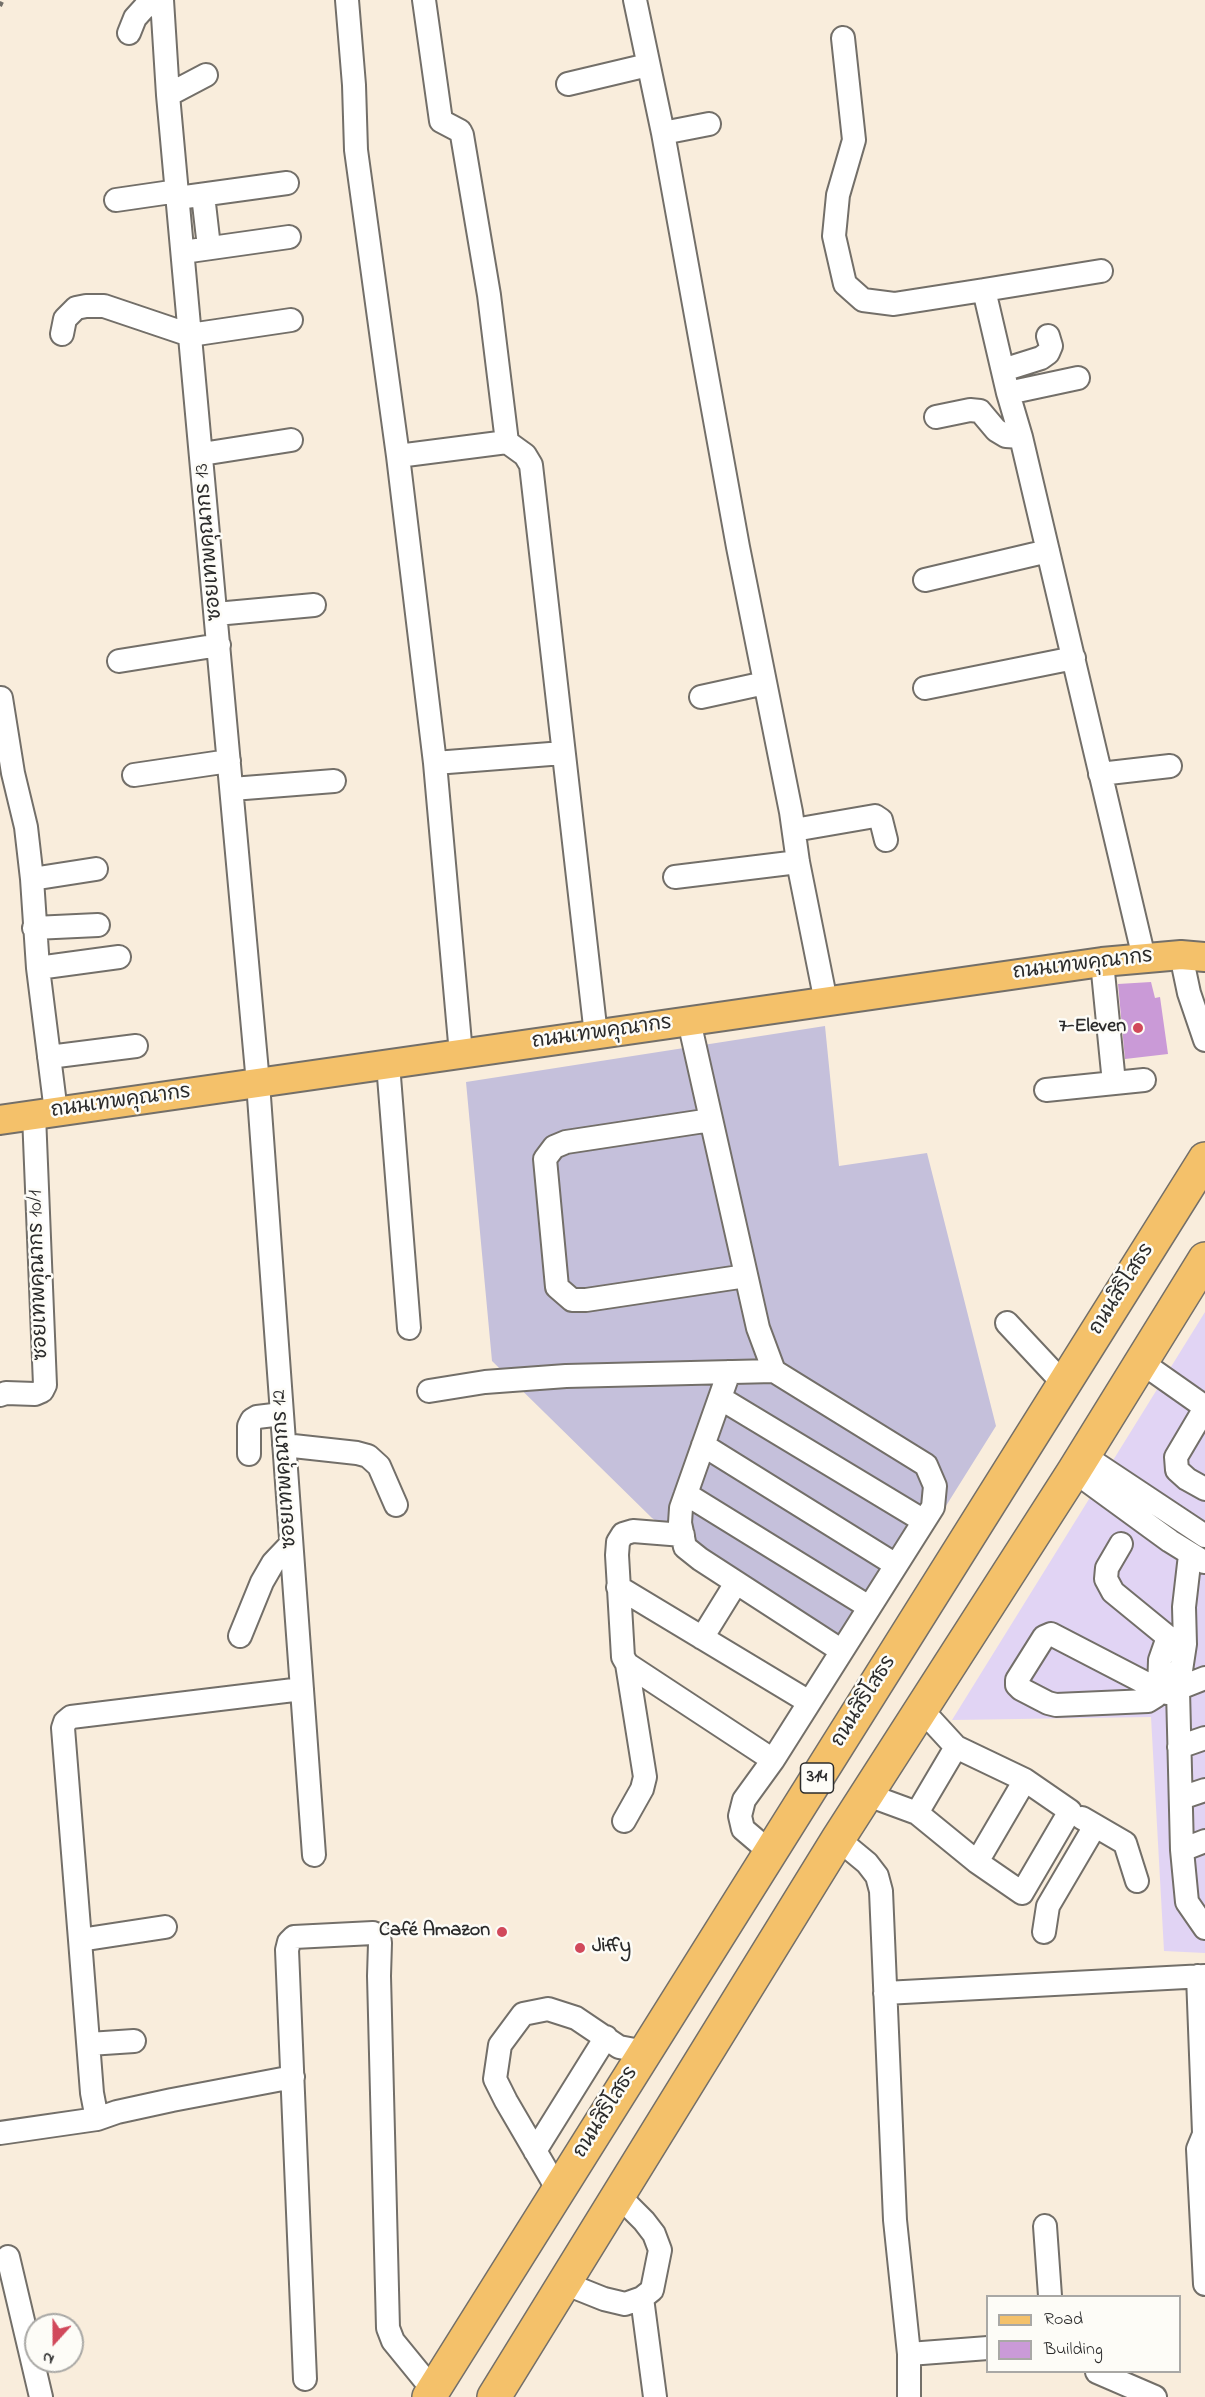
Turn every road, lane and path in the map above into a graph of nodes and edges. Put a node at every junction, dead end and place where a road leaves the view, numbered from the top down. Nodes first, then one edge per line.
1 (3, 0) edge
2 (160, 0) edge
3 (347, 0) edge
4 (424, 0) edge
5 (636, 0) edge
6 (0, 6) edge
7 (129, 33) dead end
8 (843, 38) dead end
9 (648, 65) junction
10 (206, 75) dead end
11 (568, 84) dead end
12 (168, 94) junction
13 (709, 124) dead end
14 (663, 133) junction
15 (287, 183) dead end
16 (178, 195) junction
17 (203, 195) junction
18 (116, 200) dead end
19 (289, 237) dead end
20 (209, 247) junction
21 (183, 252) junction
22 (1101, 270) dead end
23 (984, 290) junction
24 (291, 320) dead end
25 (62, 334) dead end
26 (190, 334) junction
27 (1048, 336) dead end
28 (1003, 370) junction
29 (1078, 378) dead end
30 (1008, 393) junction
31 (936, 417) dead end
32 (1021, 436) junction
33 (291, 440) dead end
34 (507, 442) junction
35 (202, 454) junction
36 (398, 456) junction
37 (1048, 551) junction
38 (925, 580) dead end
39 (314, 605) dead end
40 (216, 614) junction
41 (219, 645) junction
42 (1074, 658) junction
43 (119, 661) dead end
44 (765, 683) junction
45 (925, 688) dead end
46 (701, 697) dead end
47 (1, 698) edge
48 (563, 753) junction
49 (229, 761) junction
50 (435, 763) junction
51 (1170, 766) dead end
52 (1100, 774) junction
53 (134, 775) dead end
54 (334, 781) dead end
55 (232, 789) junction
56 (794, 830) junction
57 (886, 840) dead end
58 (798, 862) junction
59 (96, 868) dead end
60 (675, 877) dead end
61 (32, 879) junction
62 (98, 925) dead end
63 (34, 928) junction
64 (1193, 956) edge
65 (119, 957) dead end
66 (1144, 958) junction
67 (1102, 962) junction
68 (38, 968) junction
69 (826, 1002) junction
70 (689, 1021) junction
71 (596, 1035) junction
72 (1205, 1040) edge
73 (136, 1046) dead end
74 (461, 1054) junction
75 (49, 1057) junction
76 (388, 1064) junction
77 (1144, 1080) dead end
78 (258, 1083) junction
79 (1114, 1083) junction
80 (1046, 1090) dead end
81 (45, 1113) junction
82 (0, 1120) edge
83 (711, 1120) junction
84 (1205, 1159) edge
85 (1205, 1259) edge
86 (746, 1276) junction
87 (1007, 1323) dead end
88 (409, 1328) dead end
89 (1141, 1362) junction
90 (774, 1371) junction
91 (729, 1372) junction
92 (1064, 1384) junction
93 (429, 1391) dead end
94 (0, 1395) edge
95 (720, 1398) junction
96 (282, 1414) junction
97 (1203, 1418) edge
98 (284, 1445) junction
99 (703, 1445) junction
100 (249, 1454) dead end
101 (1078, 1463) junction
102 (1205, 1489) edge
103 (686, 1494) junction
104 (396, 1505) dead end
105 (924, 1521) junction
106 (683, 1535) junction
107 (1205, 1536) edge
108 (291, 1544) junction
109 (1120, 1545) dead end
110 (1198, 1559) edge
111 (896, 1565) junction
112 (736, 1583) junction
113 (618, 1587) junction
114 (869, 1608) junction
115 (240, 1636) dead end
116 (702, 1638) junction
117 (1177, 1641) junction
118 (842, 1651) junction
119 (627, 1664) junction
120 (1205, 1678) edge
121 (302, 1689) junction
122 (1164, 1692) junction
123 (809, 1702) junction
124 (922, 1710) junction
125 (1205, 1738) edge
126 (956, 1747) junction
127 (1179, 1747) junction
128 (773, 1760) junction
129 (1025, 1780) junction
130 (1205, 1790) edge
131 (868, 1795) junction
132 (1181, 1798) junction
133 (1071, 1810) junction
134 (917, 1813) junction
135 (624, 1821) dead end
136 (1095, 1826) junction
137 (838, 1839) junction
138 (1205, 1841) edge
139 (1182, 1850) junction
140 (770, 1852) junction
141 (314, 1855) dead end
142 (977, 1862) junction
143 (1137, 1881) dead end
144 (1022, 1893) junction
145 (1196, 1899) edge
146 (1048, 1906) junction
147 (165, 1927) dead end
148 (1205, 1928) edge
149 (1044, 1932) dead end
150 (80, 1940) junction
151 (1201, 1976) edge
152 (885, 1993) junction
153 (606, 2037) junction
154 (134, 2041) dead end
155 (88, 2044) junction
156 (645, 2052) junction
157 (293, 2077) junction
158 (97, 2119) junction
159 (0, 2133) edge
160 (1204, 2133) edge
161 (535, 2151) junction
162 (558, 2190) junction
163 (618, 2195) junction
164 (1045, 2226) dead end
165 (8, 2258) dead end
166 (564, 2283) junction
167 (1205, 2284) edge
168 (1050, 2295) edge
169 (642, 2298) junction
170 (986, 2348) edge
171 (909, 2354) junction
172 (1099, 2373) edge
173 (305, 2379) dead end
174 (431, 2394) edge
175 (41, 2397) edge
176 (494, 2397) edge
177 (656, 2397) edge
178 (909, 2397) edge
179 (1155, 2397) edge

1 - 6 path
2 - 7 street
2 - 12 street, ซอยเทพคุณากร 13
3 - 36 street
4 - 34 street
5 - 9 street
8 - 23 street
9 - 11 street
9 - 14 street
10 - 12 street
12 - 16 street, ซอยเทพคุณากร 13
13 - 14 street
14 - 44 street
15 - 17 street
16 - 17 street
16 - 18 street
16 - 21 street, ซอยเทพคุณากร 13
17 - 20 street
19 - 20 street
20 - 21 street
21 - 26 street, ซอยเทพคุณากร 13
22 - 23 street
23 - 28 street
24 - 26 street
25 - 26 street
26 - 35 street, ซอยเทพคุณากร 13
27 - 28 street
28 - 30 street
29 - 30 street
30 - 32 street
31 - 32 street
32 - 37 street
33 - 35 street
34 - 36 street
34 - 48 street
35 - 40 street, ซอยเทพคุณากร 13
36 - 50 street
37 - 38 street
37 - 42 street
39 - 40 street
40 - 41 street, ซอยเทพคุณากร 13
41 - 43 street
41 - 49 street, ซอยเทพคุณากร 13
42 - 45 street
42 - 52 street
44 - 46 street
44 - 56 street
47 - 61 street
48 - 50 street
48 - 71 street
49 - 53 street
49 - 55 street, ซอยเทพคุณากร 13
50 - 74 street
51 - 52 street
52 - 66 street
54 - 55 street
55 - 78 street, ซอยเทพคุณากร 13
56 - 57 street
56 - 58 street
58 - 60 street
58 - 69 street
59 - 61 street
61 - 63 street
62 - 63 street
63 - 68 street
64 - 66 main road, ถนนเทพคุณากร
64 - 72 street
65 - 68 street
66 - 67 main road, ถนนเทพคุณากร
67 - 69 main road, ถนนเทพคุณากร
67 - 79 street
68 - 75 street
69 - 70 main road, ถนนเทพคุณากร
70 - 71 main road, ถนนเทพคุณากร
70 - 83 street
71 - 74 main road, ถนนเทพคุณากร
73 - 75 street
74 - 76 main road, ถนนเทพคุณากร
75 - 81 street
76 - 78 main road, ถนนเทพคุณากร
76 - 88 street
77 - 79 street
78 - 81 main road, ถนนเทพคุณากร
78 - 96 street, ซอยเทพคุณากร 12
79 - 80 street
81 - 82 main road, ถนนเทพคุณากร
81 - 94 street, ซอยเทพคุณากร 10/1
83 - 86 street
83 - 86 street
84 - 92 highway, ถนนสิริโสธร / 314
85 - 89 highway
86 - 90 street
87 - 92 street
89 - 97 street
89 - 101 highway
90 - 91 street
90 - 105 street
91 - 93 street
91 - 95 street
92 - 140 highway, ถนนสิริโสธร / 314
95 - 99 street
95 - 105 street
96 - 98 street, ซอยเทพคุณากร 12
96 - 100 street
97 - 102 street
98 - 104 street
98 - 108 street, ซอยเทพคุณากร 12
99 - 103 street
99 - 111 street
101 - 107 street
101 - 110 street
101 - 124 highway
103 - 106 street
103 - 114 street
105 - 111 street
106 - 112 street
106 - 113 street
108 - 115 street
108 - 121 street, ซอยเทพคุณากร 12
109 - 117 street
110 - 117 street
111 - 114 street
112 - 116 street
112 - 118 street
113 - 116 street
113 - 119 street
114 - 118 street
116 - 123 street
117 - 122 street
118 - 123 street
119 - 128 street
119 - 135 street
120 - 122 street
121 - 141 street, ซอยเทพคุณากร 12
121 - 150 street
122 - 122 street
122 - 127 street
123 - 128 street
124 - 126 street
124 - 131 highway
125 - 127 street
126 - 129 street
126 - 134 street
127 - 132 street
128 - 140 street
129 - 133 street
129 - 142 street
130 - 132 street
131 - 134 street
131 - 137 highway
132 - 139 street
133 - 136 street
133 - 144 street
134 - 142 street
136 - 143 street
136 - 146 street
137 - 152 street
137 - 163 highway
138 - 139 street
139 - 145 street
140 - 156 highway, ถนนสิริโสธร / 314
142 - 144 street
144 - 146 street
145 - 148 street
146 - 149 street
147 - 150 street
150 - 155 street
151 - 152 street
151 - 160 street
152 - 171 street
153 - 156 street
153 - 161 street
153 - 161 street
154 - 155 street
155 - 158 street
156 - 162 highway, ถนนสิริโสธร / 314
157 - 158 street
157 - 173 street
157 - 174 street
158 - 159 street
160 - 167 street
161 - 162 street
162 - 174 highway, ถนนสิริโสธร / 314
163 - 166 highway
163 - 169 street
164 - 168 street
165 - 175 street
166 - 169 street
166 - 176 highway
169 - 177 street
170 - 171 street
171 - 178 street
172 - 179 street

